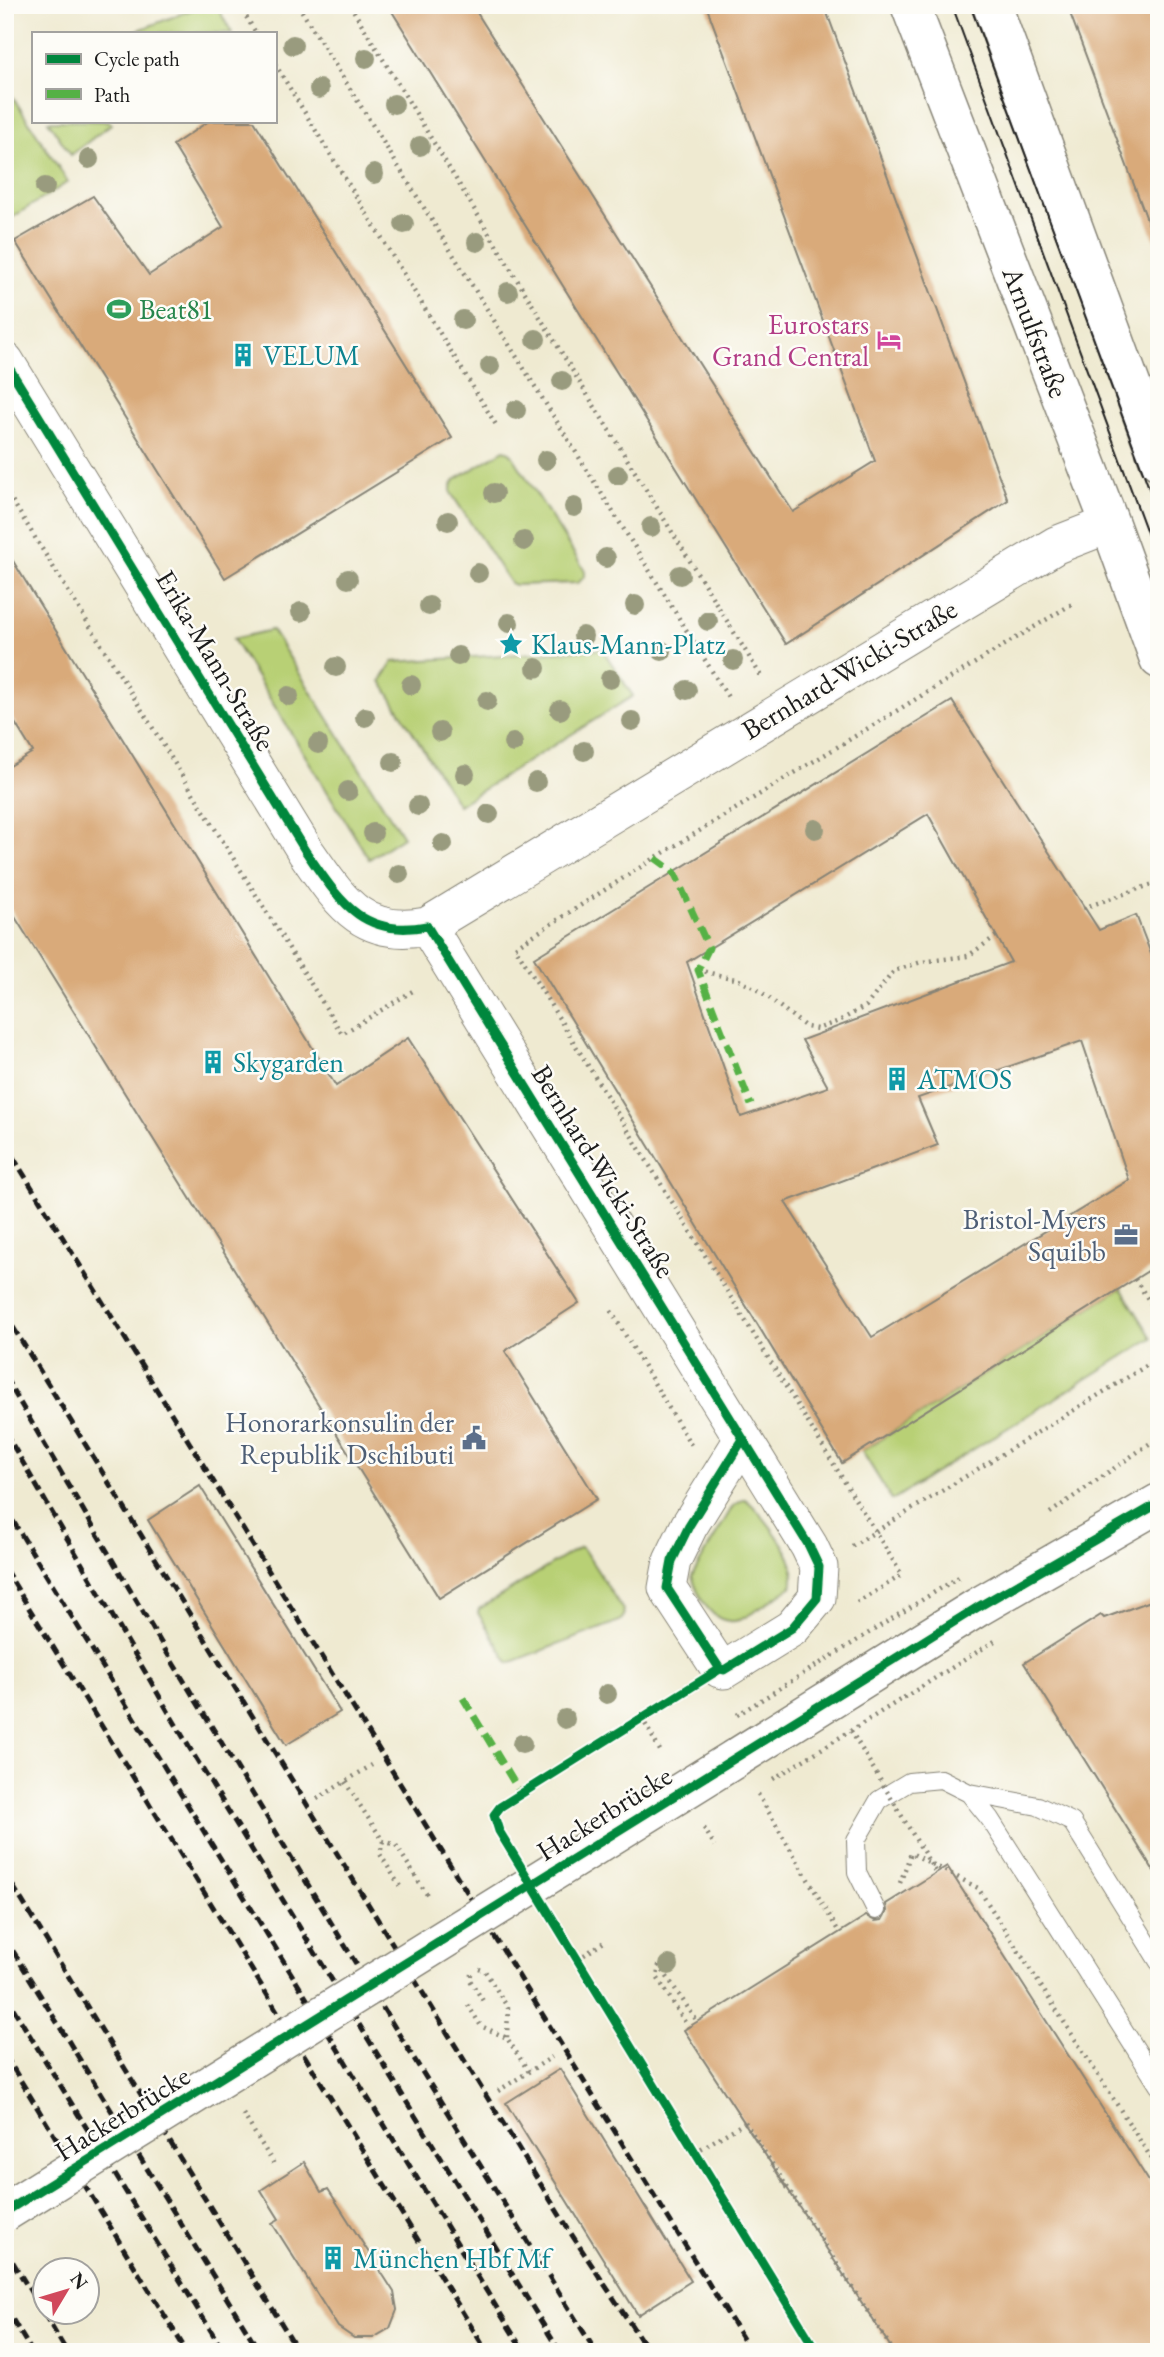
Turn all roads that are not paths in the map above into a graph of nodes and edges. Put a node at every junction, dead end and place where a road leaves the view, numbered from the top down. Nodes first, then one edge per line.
1 (910, 5) edge
2 (992, 5) edge
3 (5, 361) edge
4 (1159, 461) edge
5 (1111, 524) junction
6 (1159, 659) edge
7 (426, 926) junction
8 (743, 1439) junction
9 (1159, 1503) edge
10 (968, 1793) junction
11 (876, 1910) dead end
12 (1159, 1962) edge
13 (1159, 2086) edge
14 (5, 2212) edge

1 - 5 street, Arnulfstraße
2 - 4 street
3 - 7 street, Erika-Mann-Straße
5 - 6 street, Arnulfstraße
5 - 7 street, Bernhard-Wicki-Straße
7 - 8 street, Bernhard-Wicki-Straße
8 - 8 street, Bernhard-Wicki-Straße
9 - 14 street, Hackerbrücke, bridge
10 - 11 lane
10 - 12 lane
10 - 13 lane

